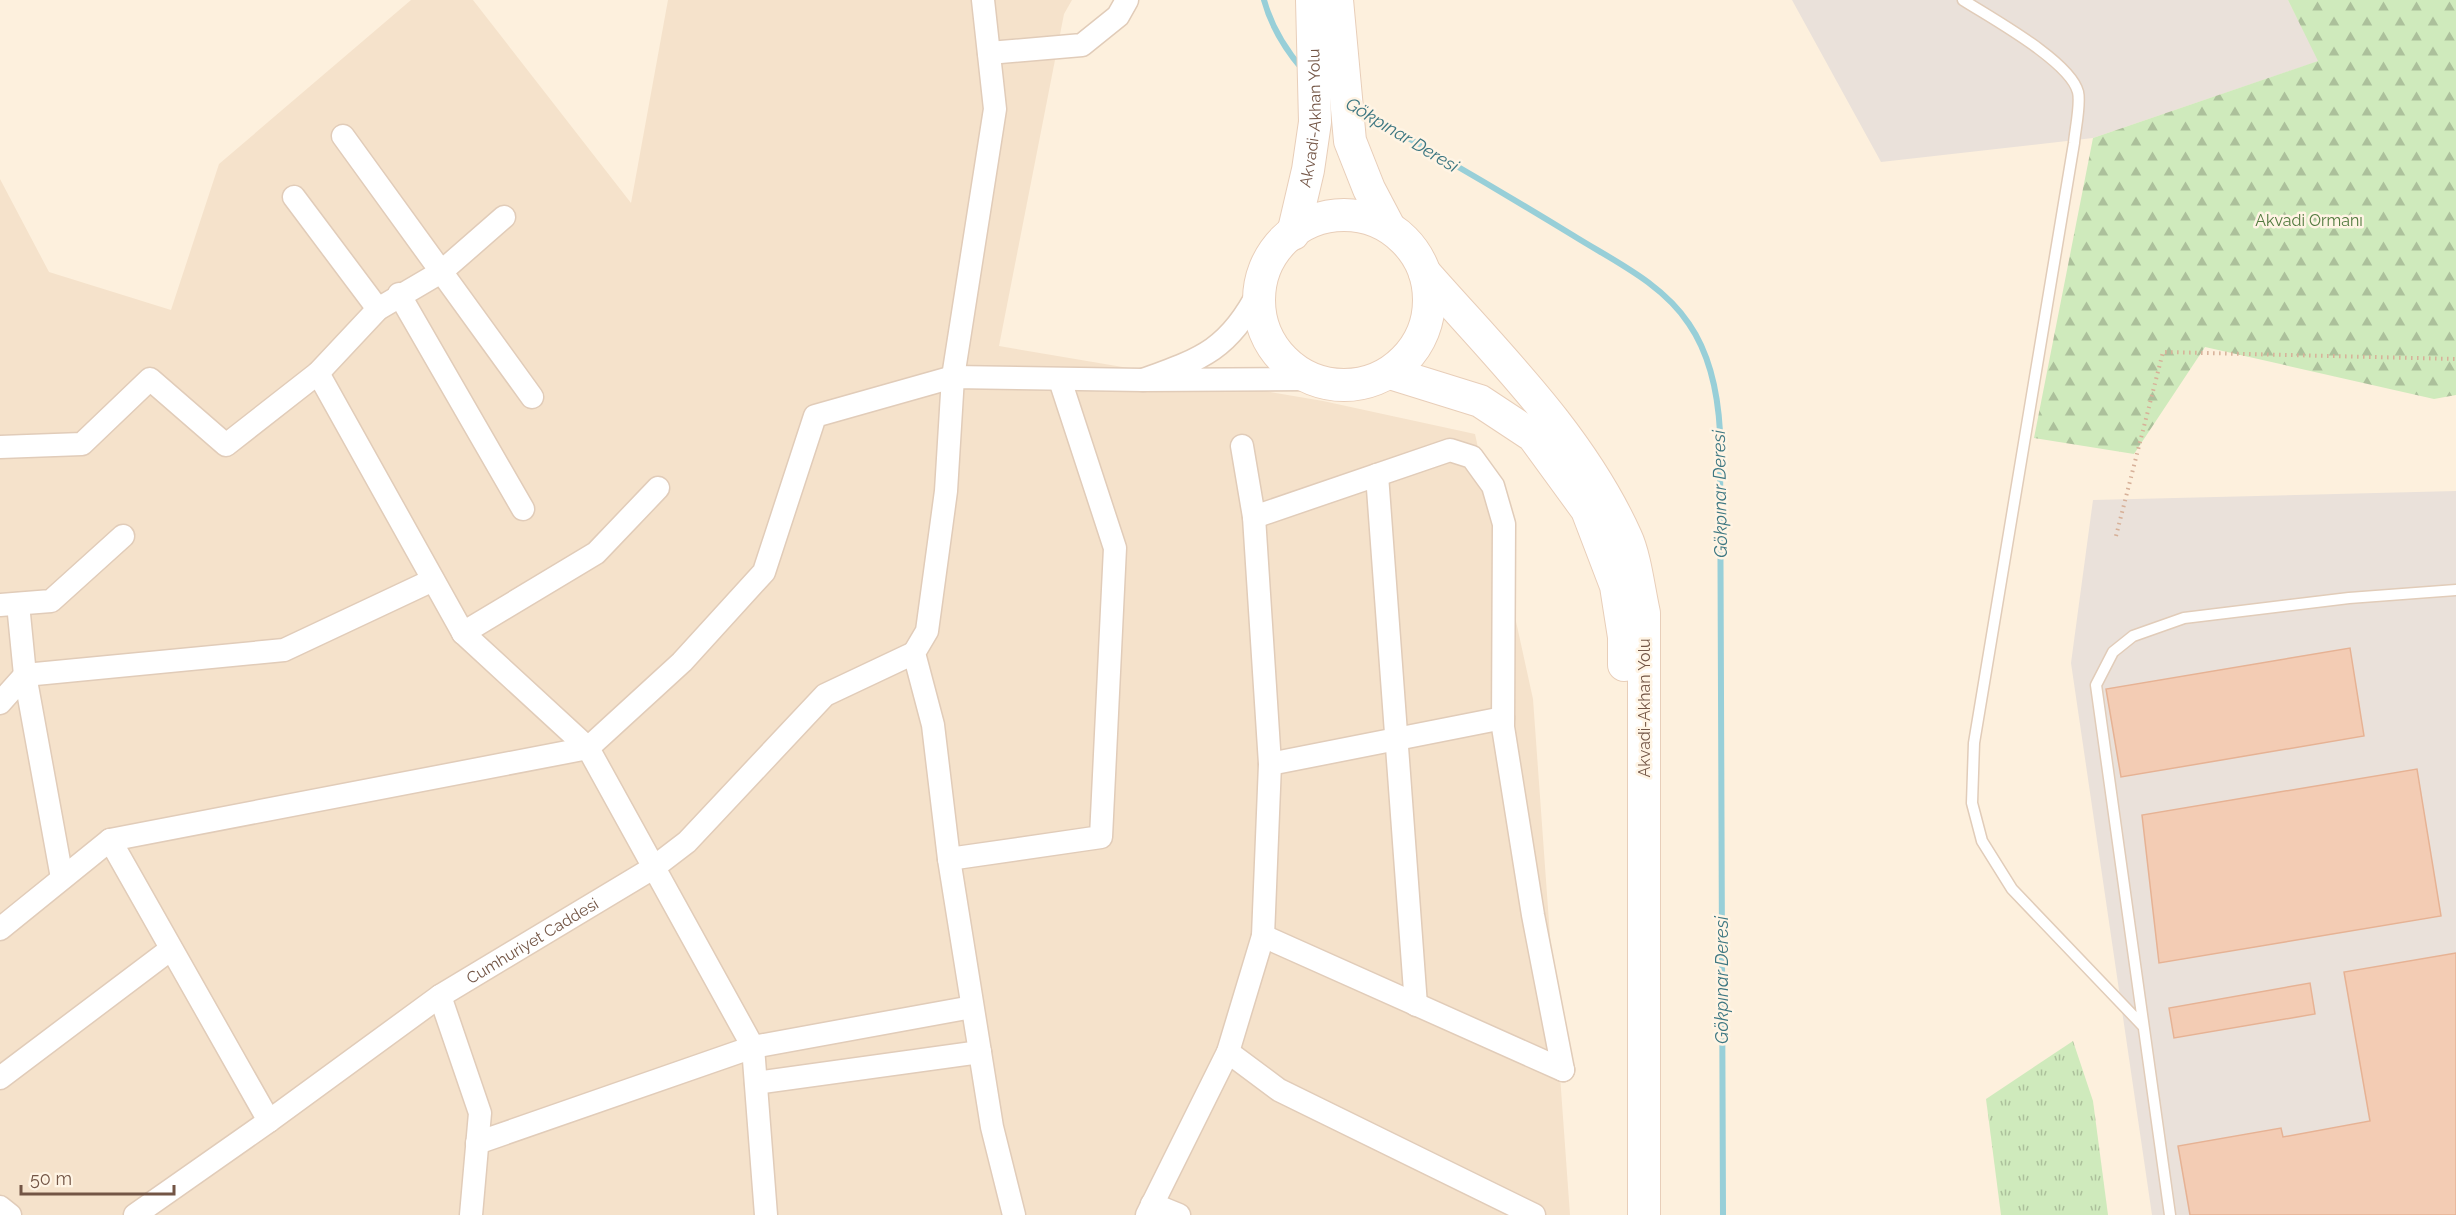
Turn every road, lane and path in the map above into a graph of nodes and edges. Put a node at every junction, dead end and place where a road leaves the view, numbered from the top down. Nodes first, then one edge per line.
1 (983, 0) edge
2 (1127, 0) edge
3 (1312, 0) edge
4 (1337, 0) edge
5 (1963, 0) edge
6 (989, 53) junction
7 (343, 136) dead end
8 (294, 197) dead end
9 (504, 217) dead end
10 (1389, 227) junction
11 (1293, 234) junction
12 (441, 272) junction
13 (1425, 273) junction
14 (1259, 291) junction
15 (399, 294) junction
16 (378, 309) junction
17 (2456, 359) edge
18 (1390, 372) junction
19 (318, 373) junction
20 (953, 377) junction
21 (1311, 379) junction
22 (1060, 380) junction
23 (1143, 380) junction
24 (532, 397) dead end
25 (1242, 446) dead end
26 (0, 447) edge
27 (1377, 475) junction
28 (658, 488) dead end
29 (523, 509) dead end
30 (1254, 517) junction
31 (123, 536) dead end
32 (2116, 536) dead end
33 (433, 580) junction
34 (2456, 590) edge
35 (9, 604) edge
36 (463, 633) junction
37 (914, 653) junction
38 (25, 675) junction
39 (0, 703) edge
40 (1503, 718) junction
41 (1398, 739) junction
42 (588, 748) junction
43 (1270, 764) junction
44 (110, 840) junction
45 (949, 859) junction
46 (653, 868) junction
47 (62, 878) junction
48 (0, 929) edge
49 (1263, 936) junction
50 (171, 950) junction
51 (440, 996) junction
52 (1416, 1005) junction
53 (972, 1007) junction
54 (2143, 1026) junction
55 (753, 1047) junction
56 (980, 1052) junction
57 (1228, 1052) junction
58 (0, 1078) edge
59 (756, 1083) junction
60 (269, 1121) junction
61 (477, 1143) junction
62 (0, 1207) edge
63 (1149, 1209) edge
64 (10, 1215) edge
65 (135, 1215) edge
66 (471, 1215) edge
67 (765, 1215) edge
68 (1014, 1215) edge
69 (1179, 1215) edge
70 (1534, 1215) edge
71 (1626, 1215) edge
72 (1644, 1215) edge
73 (2170, 1215) edge

1 - 6 street
2 - 6 street
3 - 11 main road, Akvadi-Akhan Yolu
4 - 10 main road, Akvadi-Akhan Yolu
5 - 54 lane
6 - 20 street
7 - 12 street
8 - 16 street
9 - 12 street
10 - 11 main road
10 - 13 main road
11 - 14 main road
12 - 15 street
12 - 24 street
13 - 18 main road
13 - 72 main road, Akvadi-Akhan Yolu
14 - 21 main road
14 - 23 street
15 - 16 street
15 - 29 street
16 - 19 street
17 - 32 path
18 - 21 main road
18 - 71 main road, Akvadi-Akhan Yolu
19 - 26 street
19 - 33 street
20 - 22 street
20 - 37 street
20 - 42 street
21 - 23 street
22 - 23 street
22 - 45 street
25 - 30 street
27 - 30 street
27 - 40 street
27 - 41 street
28 - 36 street
30 - 43 street
31 - 35 street
33 - 36 street
33 - 38 street
34 - 54 lane
35 - 38 street
36 - 42 street
37 - 45 street
37 - 46 street, Cumhuriyet Caddesi
38 - 39 street
38 - 47 street
40 - 41 street
40 - 52 street
41 - 43 street
41 - 52 street
42 - 44 street
42 - 46 street
43 - 49 street
44 - 47 street
44 - 50 street
45 - 53 street
46 - 51 street, Cumhuriyet Caddesi
46 - 55 street
47 - 48 street
49 - 52 street
49 - 57 street
50 - 58 street
50 - 60 street
51 - 60 street, Cumhuriyet Caddesi
51 - 61 street
53 - 55 street
53 - 56 street
54 - 73 lane
55 - 59 street
55 - 61 street
56 - 59 street
56 - 68 street
57 - 63 street
57 - 70 street
59 - 67 street
60 - 65 street, Cumhuriyet Caddesi
61 - 66 street
62 - 64 street
63 - 69 street

